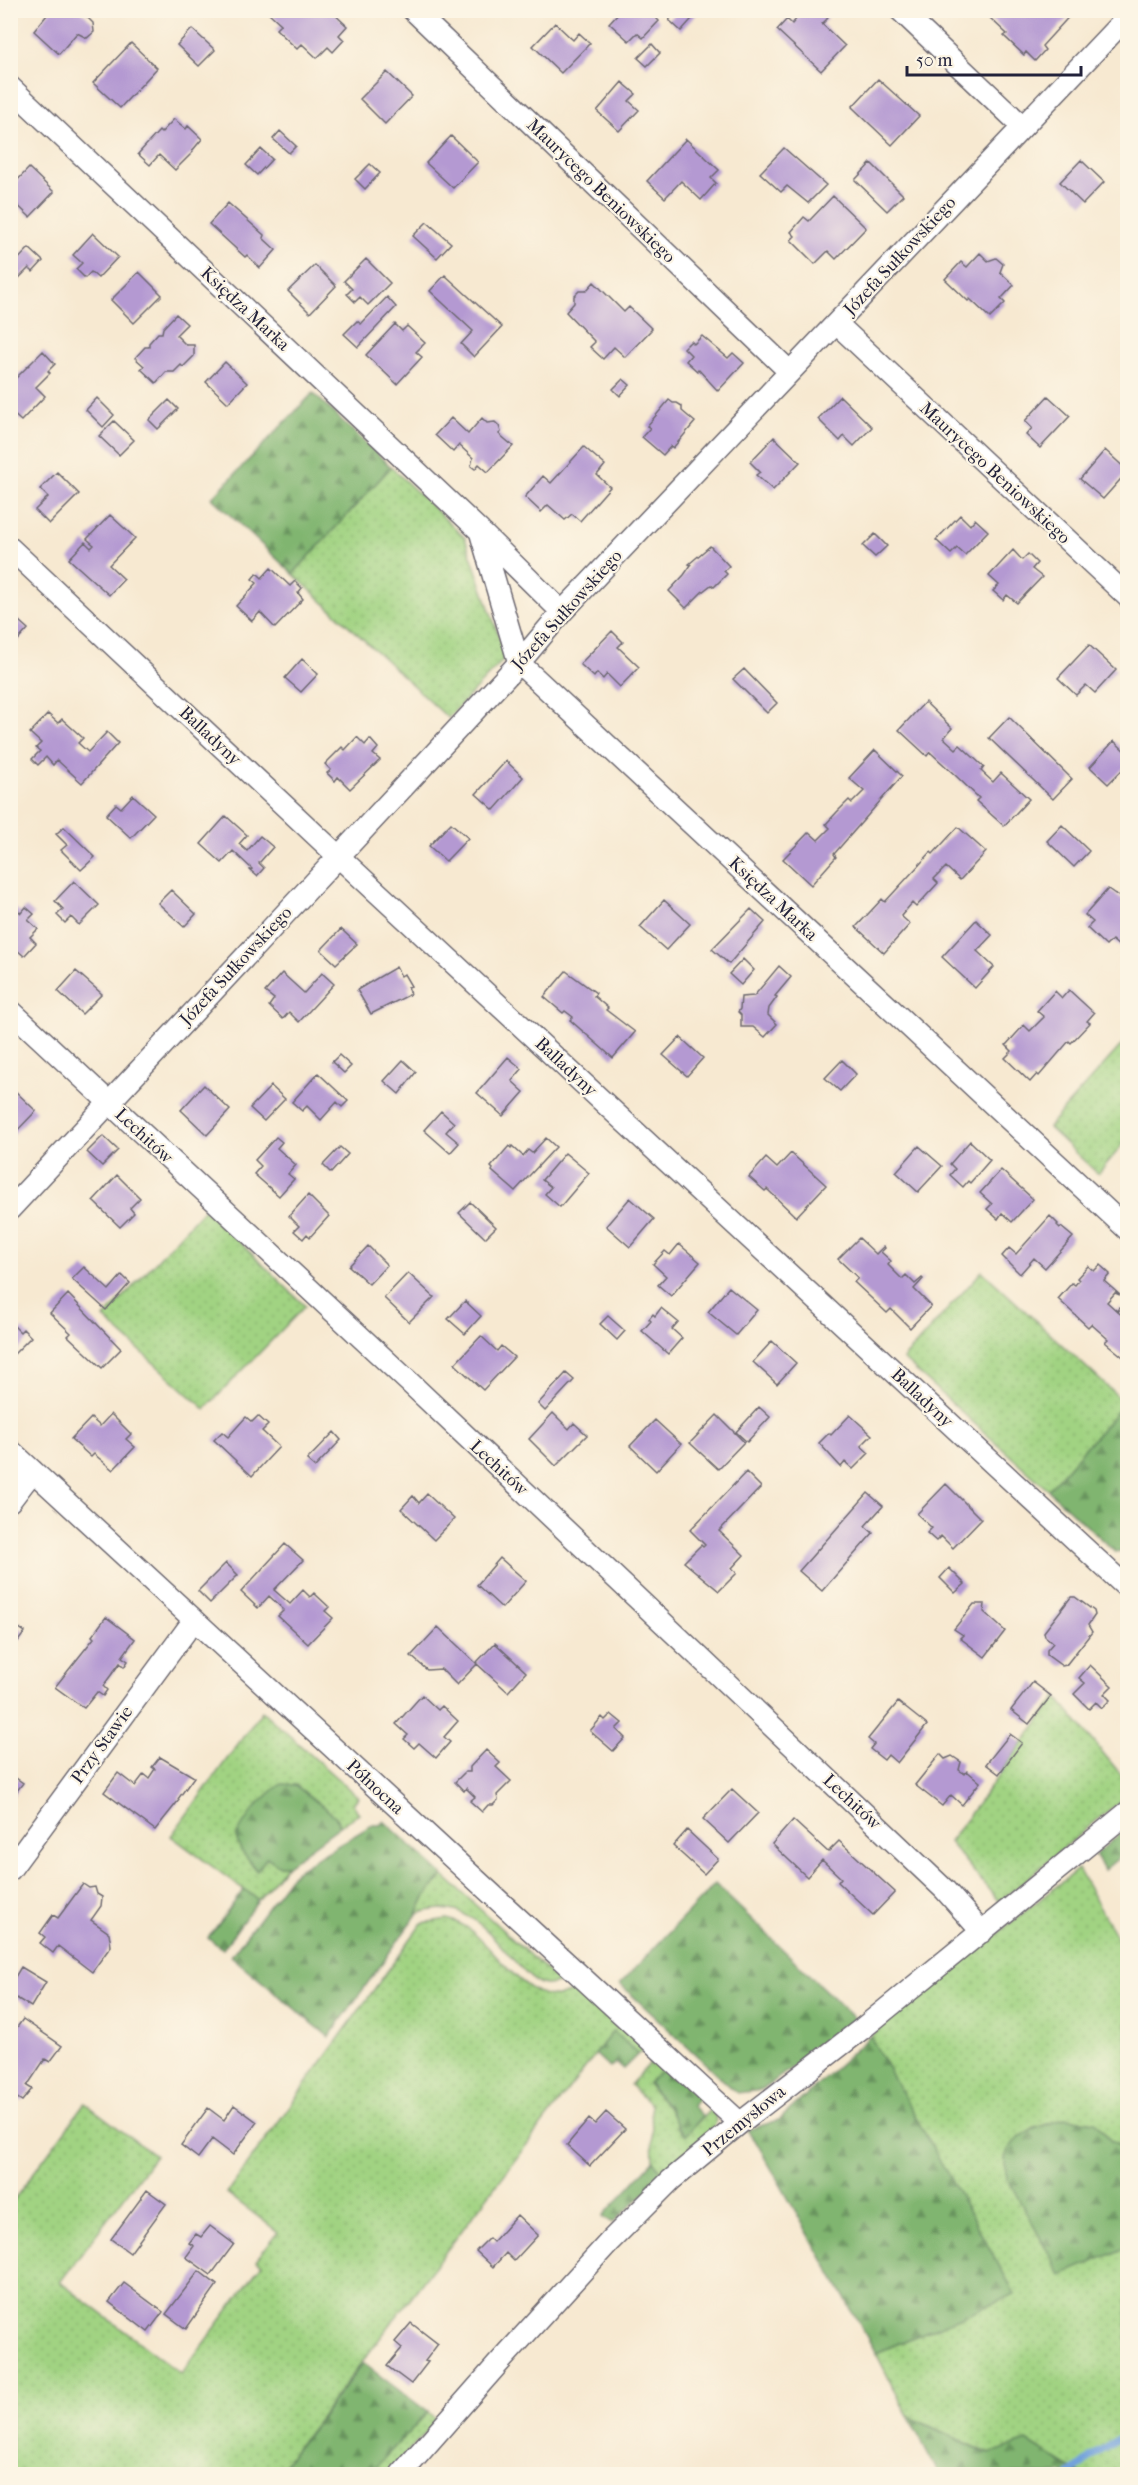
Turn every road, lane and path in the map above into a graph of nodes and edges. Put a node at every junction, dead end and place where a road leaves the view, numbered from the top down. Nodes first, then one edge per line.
1 (413, 10) edge
2 (900, 10) edge
3 (1128, 16) edge
4 (10, 87) edge
5 (1022, 126) junction
6 (837, 324) junction
7 (790, 372) junction
8 (480, 531) junction
9 (10, 548) edge
10 (1128, 597) edge
11 (562, 612) junction
12 (519, 663) junction
13 (338, 856) junction
14 (10, 1010) edge
15 (109, 1104) junction
16 (10, 1209) edge
17 (1128, 1230) edge
18 (10, 1450) edge
19 (33, 1471) junction
20 (10, 1501) edge
21 (1125, 1581) edge
22 (194, 1620) junction
23 (1128, 1812) edge
24 (10, 1870) edge
25 (982, 1932) junction
26 (740, 2123) junction
27 (402, 2475) edge

1 - 7 street, Maurycego Beniowskiego
2 - 5 street
3 - 5 street, Józefa Sułkowskiego
4 - 8 street, Księdza Marka
5 - 6 street, Józefa Sułkowskiego
6 - 7 street, Józefa Sułkowskiego
6 - 10 street, Maurycego Beniowskiego
7 - 11 street, Józefa Sułkowskiego
8 - 11 street, Księdza Marka
8 - 12 street
9 - 13 street, Balladyny
11 - 12 street, Józefa Sułkowskiego
12 - 13 street, Józefa Sułkowskiego
12 - 17 street, Księdza Marka
13 - 15 street, Józefa Sułkowskiego
13 - 21 street, Balladyny
14 - 15 street, Lechitów
15 - 16 street, Józefa Sułkowskiego
15 - 25 street, Lechitów
18 - 19 street, Północna
19 - 20 street
19 - 22 street, Północna
22 - 24 street, Przy Stawie
22 - 26 street, Północna
23 - 25 street, Przemysłowa
25 - 26 street, Przemysłowa
26 - 27 street, Przemysłowa

